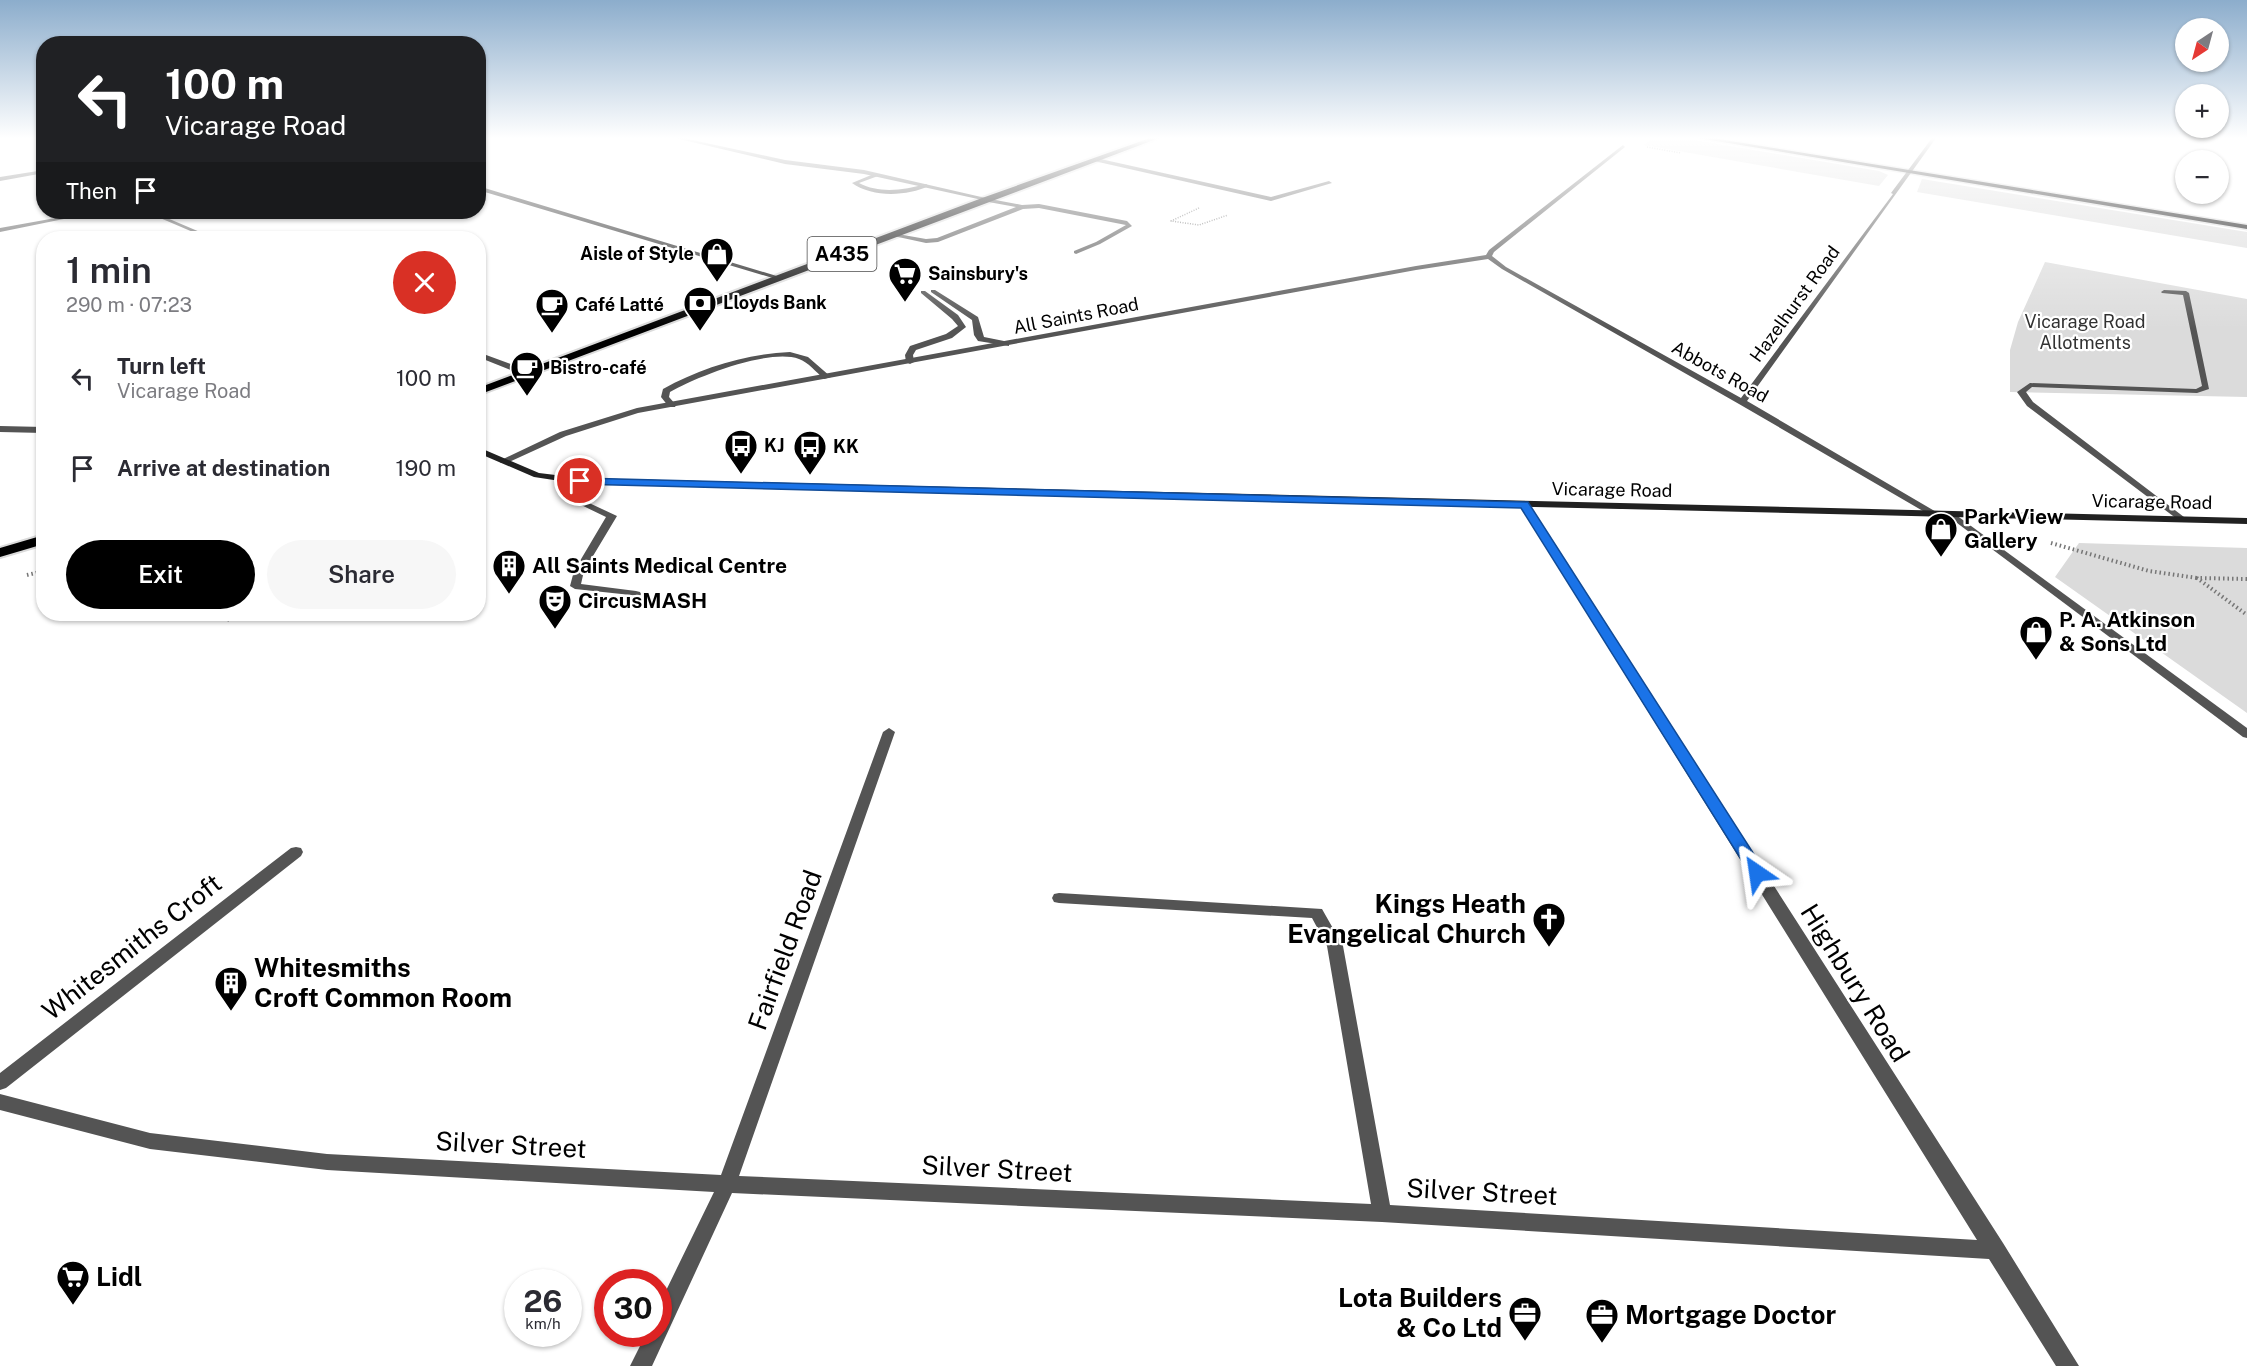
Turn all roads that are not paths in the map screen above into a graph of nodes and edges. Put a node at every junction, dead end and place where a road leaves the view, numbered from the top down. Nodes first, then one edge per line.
1 (524, 202) edge
2 (981, 202) edge
3 (995, 202) edge
4 (1553, 202) edge
5 (1888, 202) edge
6 (2091, 202) edge
7 (1022, 207) junction
8 (58, 219) edge
9 (166, 219) edge
10 (2247, 227) edge
11 (0, 230) edge
12 (195, 231) edge
13 (892, 235) junction
14 (1076, 252) dead end
15 (1490, 257) junction
16 (778, 278) junction
17 (2164, 292) dead end
18 (1006, 344) junction
19 (486, 357) edge
20 (910, 362) junction
21 (529, 374) junction
22 (827, 377) junction
23 (486, 389) edge
24 (1742, 402) junction
25 (672, 405) junction
26 (0, 429) edge
27 (36, 430) edge
28 (486, 453) edge
29 (504, 461) junction
30 (580, 481) junction
31 (1524, 504) junction
32 (1935, 515) junction
33 (1952, 515) junction
34 (2181, 519) junction
35 (2247, 521) edge
36 (36, 542) edge
37 (0, 553) edge
38 (636, 594) dead end
39 (889, 732) dead end
40 (2247, 734) edge
41 (296, 852) dead end
42 (1059, 898) dead end
43 (0, 1083) edge
44 (0, 1102) edge
45 (727, 1184) junction
46 (1382, 1214) junction
47 (1996, 1250) junction
48 (672, 1302) edge
49 (651, 1347) edge
50 (642, 1366) edge
51 (2068, 1366) edge

1 - 16 main road
2 - 13 highway, A435
3 - 7 street
4 - 15 street
5 - 24 street, Hazelhurst Road
6 - 10 main road
7 - 13 street
7 - 14 street
8 - 11 street
9 - 12 street
13 - 16 highway, A435
15 - 18 street, All Saints Road
15 - 24 street, Abbots Road
16 - 21 highway, A435
17 - 34 street
18 - 20 street, All Saints Road
18 - 20 street
19 - 21 street
20 - 22 street, All Saints Road
21 - 23 highway, A435
22 - 25 street, All Saints Road
22 - 25 street
24 - 32 street, Abbots Road
25 - 29 street, All Saints Road
26 - 27 street
28 - 29 main road, Vicarage Road
29 - 30 main road, Vicarage Road
30 - 31 main road, Vicarage Road
30 - 38 street
31 - 32 main road, Vicarage Road
31 - 47 street, Highbury Road
32 - 33 main road, Vicarage Road
33 - 34 main road, Vicarage Road
33 - 40 street
34 - 35 main road, Vicarage Road
36 - 37 highway
39 - 45 street, Fairfield Road
41 - 43 street, Whitesmiths Croft
42 - 46 street
44 - 45 street, Silver Street
45 - 46 street, Silver Street
45 - 48 street, Fairfield Road
46 - 47 street, Silver Street
47 - 51 street, Highbury Road
49 - 50 street, Fairfield Road

